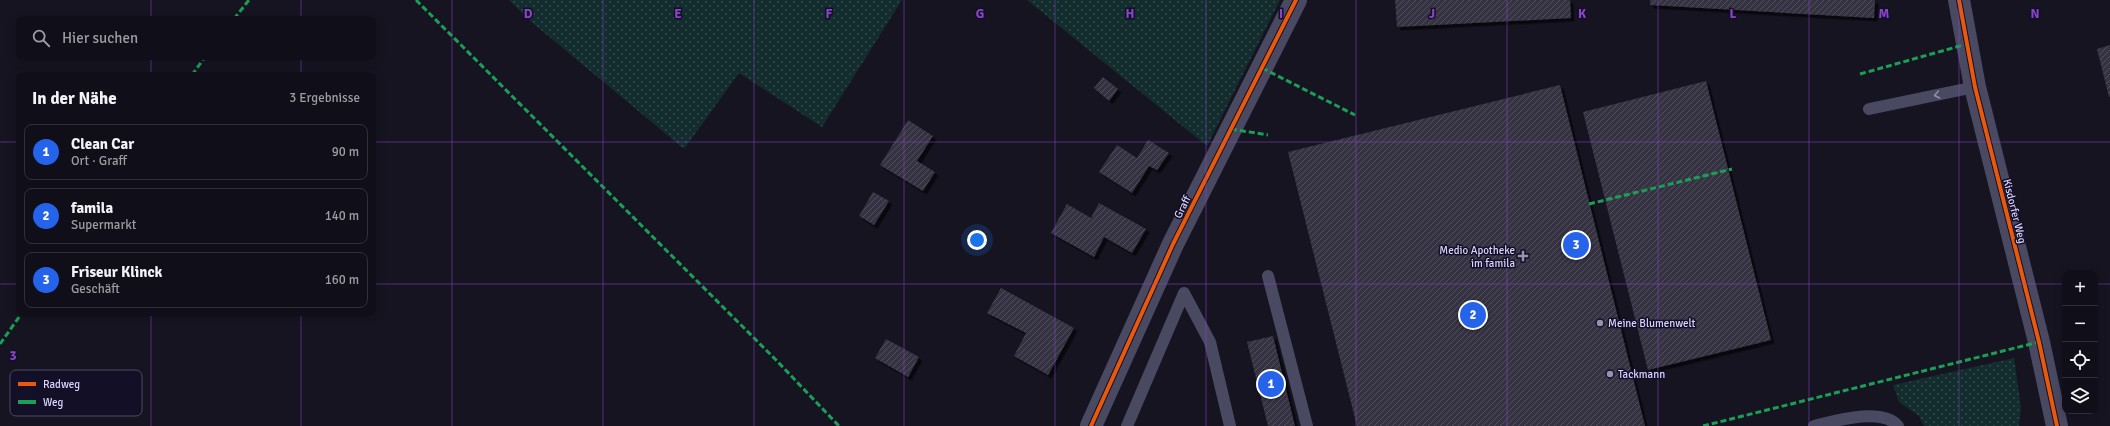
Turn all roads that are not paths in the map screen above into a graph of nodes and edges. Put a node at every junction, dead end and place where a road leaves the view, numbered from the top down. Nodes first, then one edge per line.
1 (1296, 0) edge
2 (1959, 0) edge
3 (1975, 87) junction
4 (1870, 109) dead end
5 (1268, 276) dead end
6 (1091, 426) edge
7 (1127, 426) edge
8 (1230, 426) edge
9 (1307, 426) edge
10 (1814, 426) edge
11 (1898, 426) edge
12 (2057, 426) edge

1 - 6 street, Graff
2 - 3 street, Kisdorfer Weg
3 -> 4 lane
3 - 12 street, Kisdorfer Weg
5 - 9 lane
7 - 8 lane
10 - 11 lane

